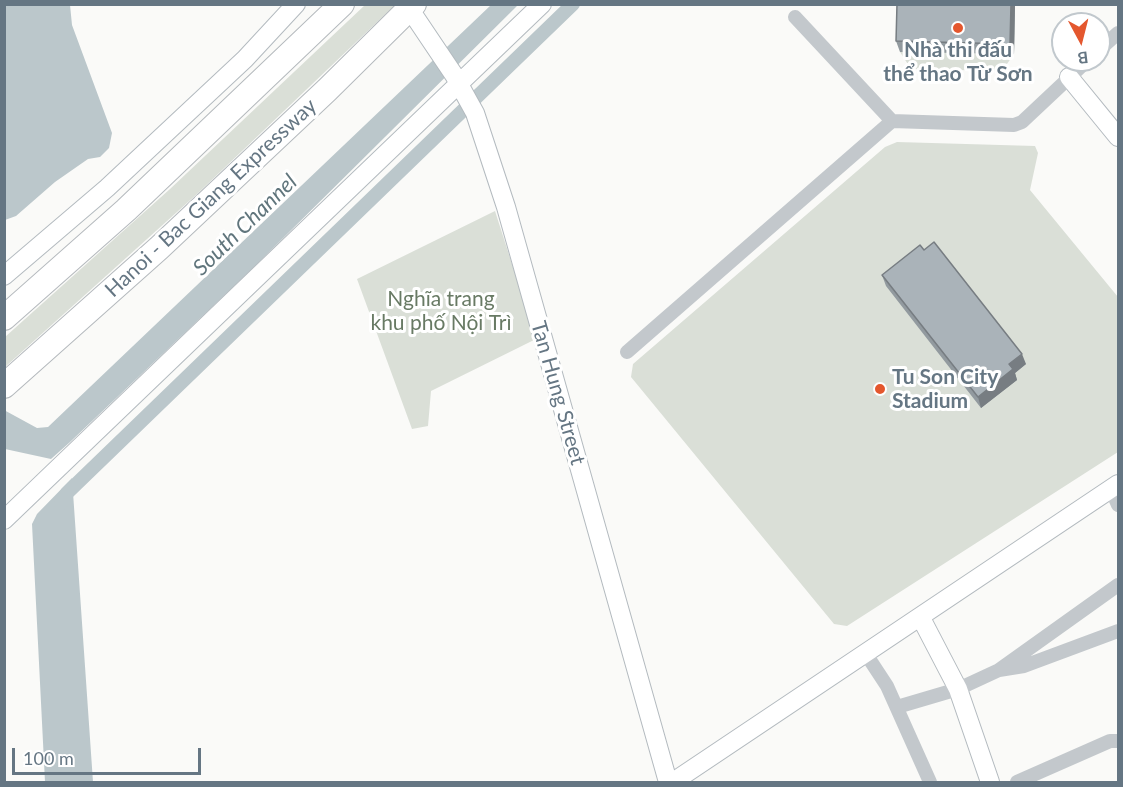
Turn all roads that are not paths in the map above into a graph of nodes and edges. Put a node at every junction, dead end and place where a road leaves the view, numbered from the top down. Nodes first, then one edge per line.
1 (296, 4) edge
2 (342, 4) edge
3 (542, 4) edge
4 (415, 11) edge
5 (795, 17) dead end
6 (1074, 72) edge
7 (1069, 76) junction
8 (459, 84) junction
9 (892, 121) junction
10 (1119, 137) edge
11 (4, 276) edge
12 (4, 318) edge
13 (627, 352) dead end
14 (4, 386) edge
15 (1116, 493) edge
16 (4, 520) edge
17 (1119, 585) edge
18 (921, 618) junction
19 (1119, 631) edge
20 (866, 654) junction
21 (999, 670) junction
22 (958, 689) junction
23 (897, 708) junction
24 (1119, 741) edge
25 (669, 783) edge
26 (673, 783) edge
27 (930, 783) edge
28 (990, 783) edge
29 (1017, 783) edge

1 - 11 street
2 - 12 highway
3 - 8 street
4 - 8 street, Tan Hung Street
4 - 14 highway, Hanoi - Bac Giang Expressway
5 - 9 street
6 - 7 street
7 - 9 street
7 - 10 street
8 - 16 street
8 - 25 street, Tan Hung Street
9 - 13 street
15 - 18 street
17 - 21 street
18 - 20 street
18 - 22 street
19 - 21 street
20 - 23 street
20 - 26 street
21 - 22 street
22 - 23 street
22 - 28 street
23 - 27 street
24 - 29 street

